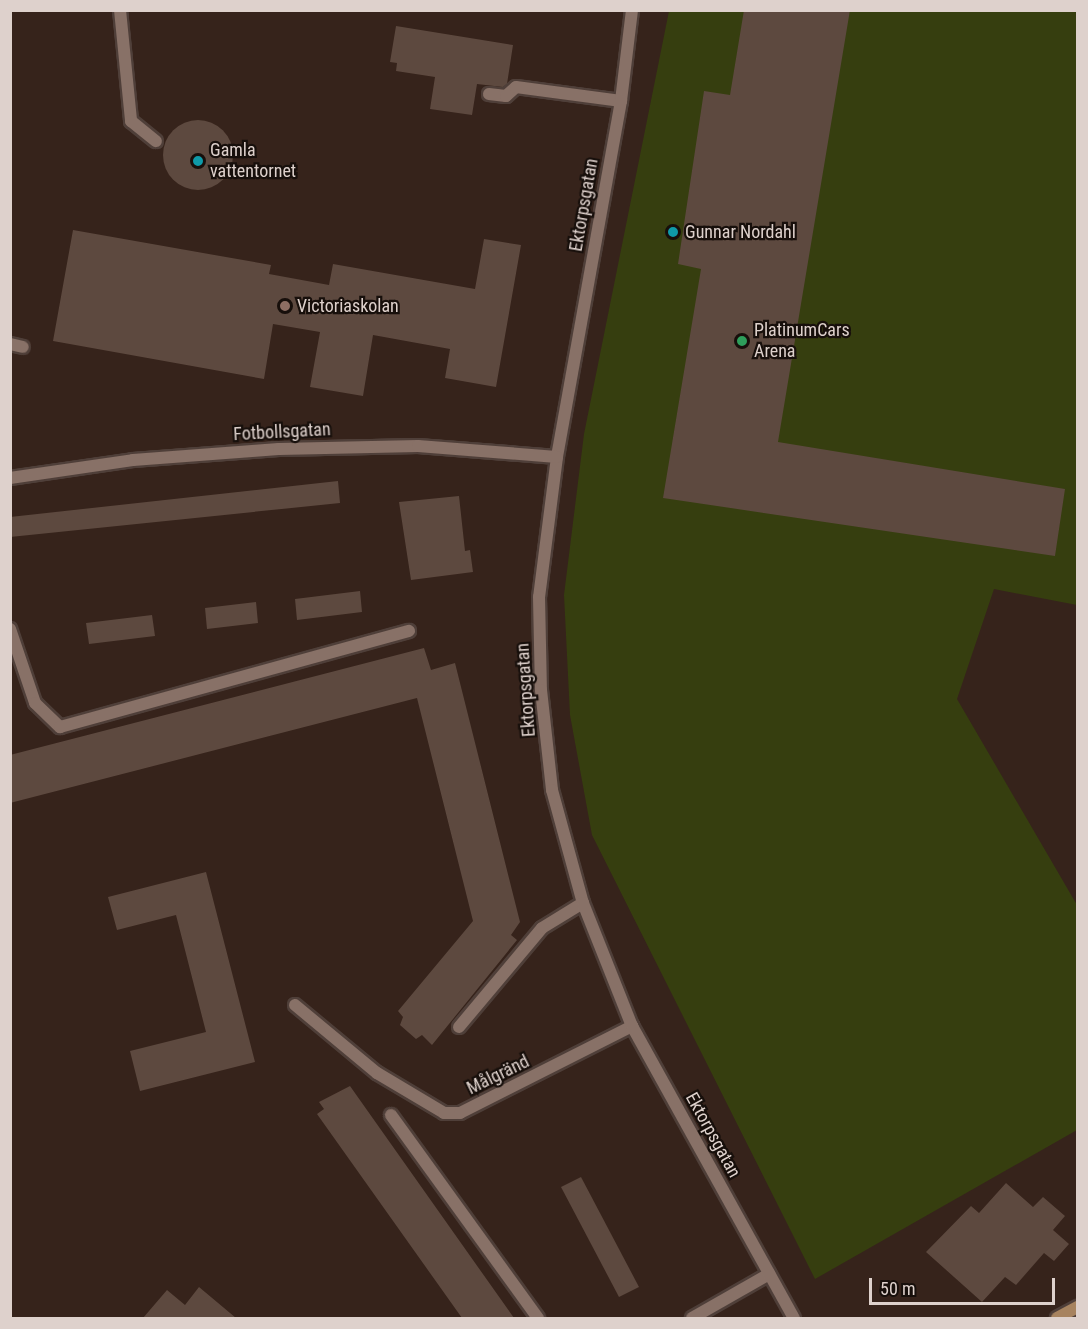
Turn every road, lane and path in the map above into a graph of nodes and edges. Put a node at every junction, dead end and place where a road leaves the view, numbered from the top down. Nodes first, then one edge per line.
1 (120, 10) edge
2 (632, 10) edge
3 (489, 94) dead end
4 (621, 101) junction
5 (156, 141) dead end
6 (557, 457) junction
7 (10, 478) edge
8 (10, 629) edge
9 (409, 631) dead end
10 (583, 903) junction
11 (295, 1005) dead end
12 (632, 1026) junction
13 (459, 1027) dead end
14 (391, 1114) dead end
15 (769, 1274) junction
16 (1077, 1308) edge
17 (538, 1318) edge
18 (692, 1318) edge
19 (794, 1318) edge
20 (1057, 1318) edge

1 - 5 street
2 - 4 street, Ektorpsgatan
3 - 4 street
4 - 6 street, Ektorpsgatan
6 - 7 street, Fotbollsgatan
6 - 10 street, Ektorpsgatan
8 - 9 street
10 - 12 street, Ektorpsgatan
10 - 13 street
11 - 12 street, Målgränd
12 - 15 street, Ektorpsgatan
14 - 17 street
15 - 18 street
15 - 19 street, Ektorpsgatan
16 - 20 main road

